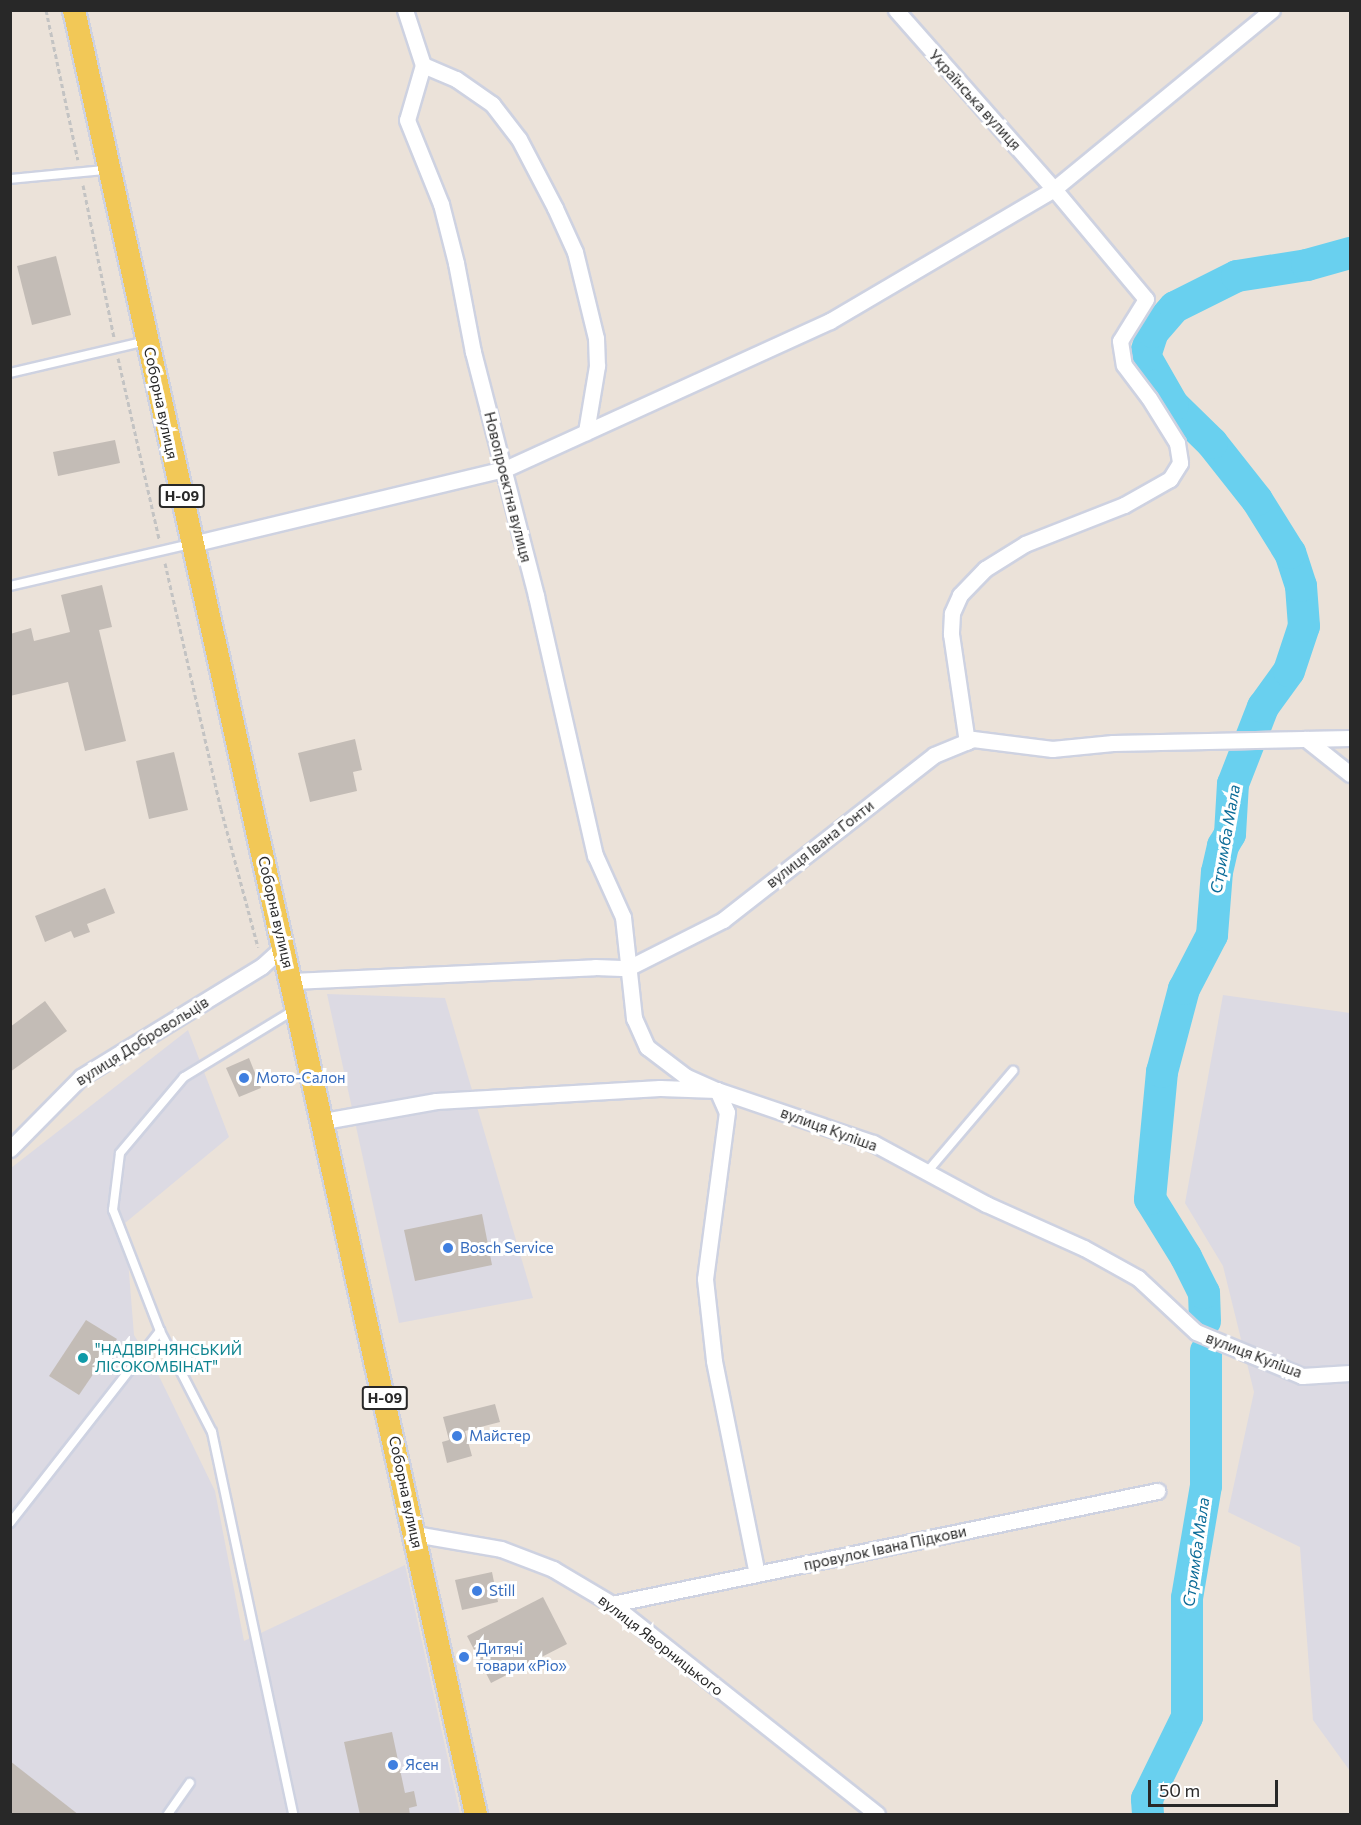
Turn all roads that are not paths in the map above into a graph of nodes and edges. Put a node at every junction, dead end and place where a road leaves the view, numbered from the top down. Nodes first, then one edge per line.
1 (74, 10) edge
2 (405, 10) edge
3 (896, 10) edge
4 (1272, 10) edge
5 (423, 65) junction
6 (110, 169) junction
7 (10, 179) edge
8 (1054, 189) junction
9 (148, 341) junction
10 (10, 373) edge
11 (586, 432) junction
12 (505, 469) junction
13 (192, 544) junction
14 (10, 586) edge
15 (1350, 738) edge
16 (1306, 739) junction
17 (967, 742) junction
18 (1350, 774) edge
19 (284, 946) junction
20 (628, 968) junction
21 (292, 981) junction
22 (298, 1008) junction
23 (1013, 1071) dead end
24 (717, 1090) junction
25 (324, 1121) junction
26 (10, 1149) edge
27 (927, 1172) junction
28 (160, 1331) junction
29 (1350, 1373) edge
30 (1157, 1491) dead end
31 (10, 1523) edge
32 (415, 1534) junction
33 (757, 1574) junction
34 (612, 1604) junction
35 (190, 1783) dead end
36 (168, 1815) edge
37 (293, 1815) edge
38 (476, 1815) edge
39 (878, 1815) edge

1 - 6 main road, Соборна вулиця / Н-09
2 - 5 street
3 - 8 street, Українська вулиця
4 - 8 street
5 - 11 street
5 - 12 street, Новопроектна вулиця
6 - 7 lane
6 - 9 main road, Соборна вулиця / Н-09
8 - 11 street
8 - 17 street, Українська вулиця
9 - 10 lane
9 - 13 main road, Соборна вулиця / Н-09
11 - 12 street
12 - 13 street
12 - 20 street, Новопроектна вулиця
13 - 14 lane
13 - 19 main road, Соборна вулиця / Н-09
15 - 16 street, вулиця Івана Гонти
16 - 17 street, вулиця Івана Гонти
16 - 18 street
17 - 20 street, вулиця Івана Гонти
19 - 21 main road, Соборна вулиця / Н-09
19 - 26 street, вулиця Добровольців
20 - 21 street, вулиця Івана Гонти
20 - 24 street, Новопроектна вулиця
21 - 22 main road, Соборна вулиця / Н-09
22 - 25 main road, Соборна вулиця / Н-09
22 - 28 lane
23 - 27 lane
24 - 25 street, вулиця Куліша
24 - 27 street, вулиця Куліша
24 - 33 street
25 - 32 main road, Соборна вулиця / Н-09
27 - 29 street, вулиця Куліша
28 - 31 lane
28 - 37 lane
30 - 33 street, провулок Івана Підкови
32 - 34 street, вулиця Яворницького
32 - 38 main road, Соборна вулиця / Н-09
33 - 34 street, провулок Івана Підкови
34 - 39 street, вулиця Яворницького
35 - 36 lane

